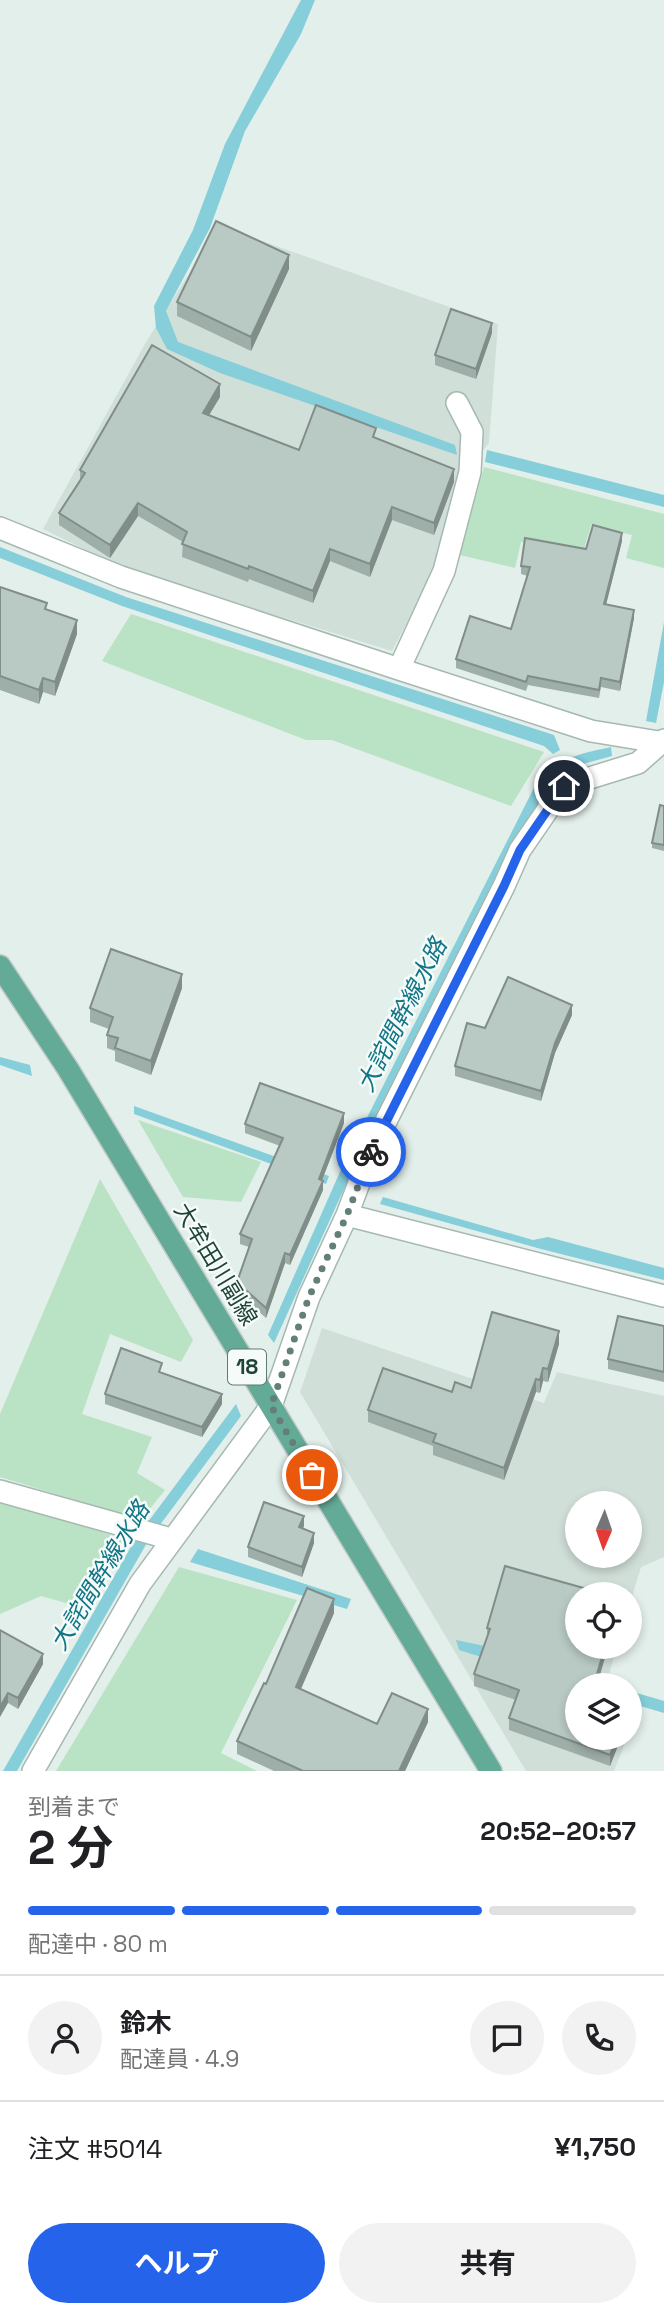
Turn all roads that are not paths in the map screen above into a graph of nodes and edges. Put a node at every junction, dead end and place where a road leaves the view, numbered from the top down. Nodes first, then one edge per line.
1 (457, 402) dead end
2 (0, 528) edge
3 (399, 669) junction
4 (664, 742) edge
5 (0, 966) edge
6 (347, 1215) junction
7 (664, 1296) edge
8 (271, 1406) junction
9 (0, 1491) edge
10 (171, 1538) junction
11 (33, 1771) edge
12 (491, 1771) edge

1 - 3 street
2 - 3 street
3 - 4 street
4 - 6 street
5 - 8 main road, 大牟田川副線 / 18
6 - 7 street
6 - 8 street
8 - 10 street
8 - 12 main road, 大牟田川副線 / 18
9 - 10 street
10 - 11 street

